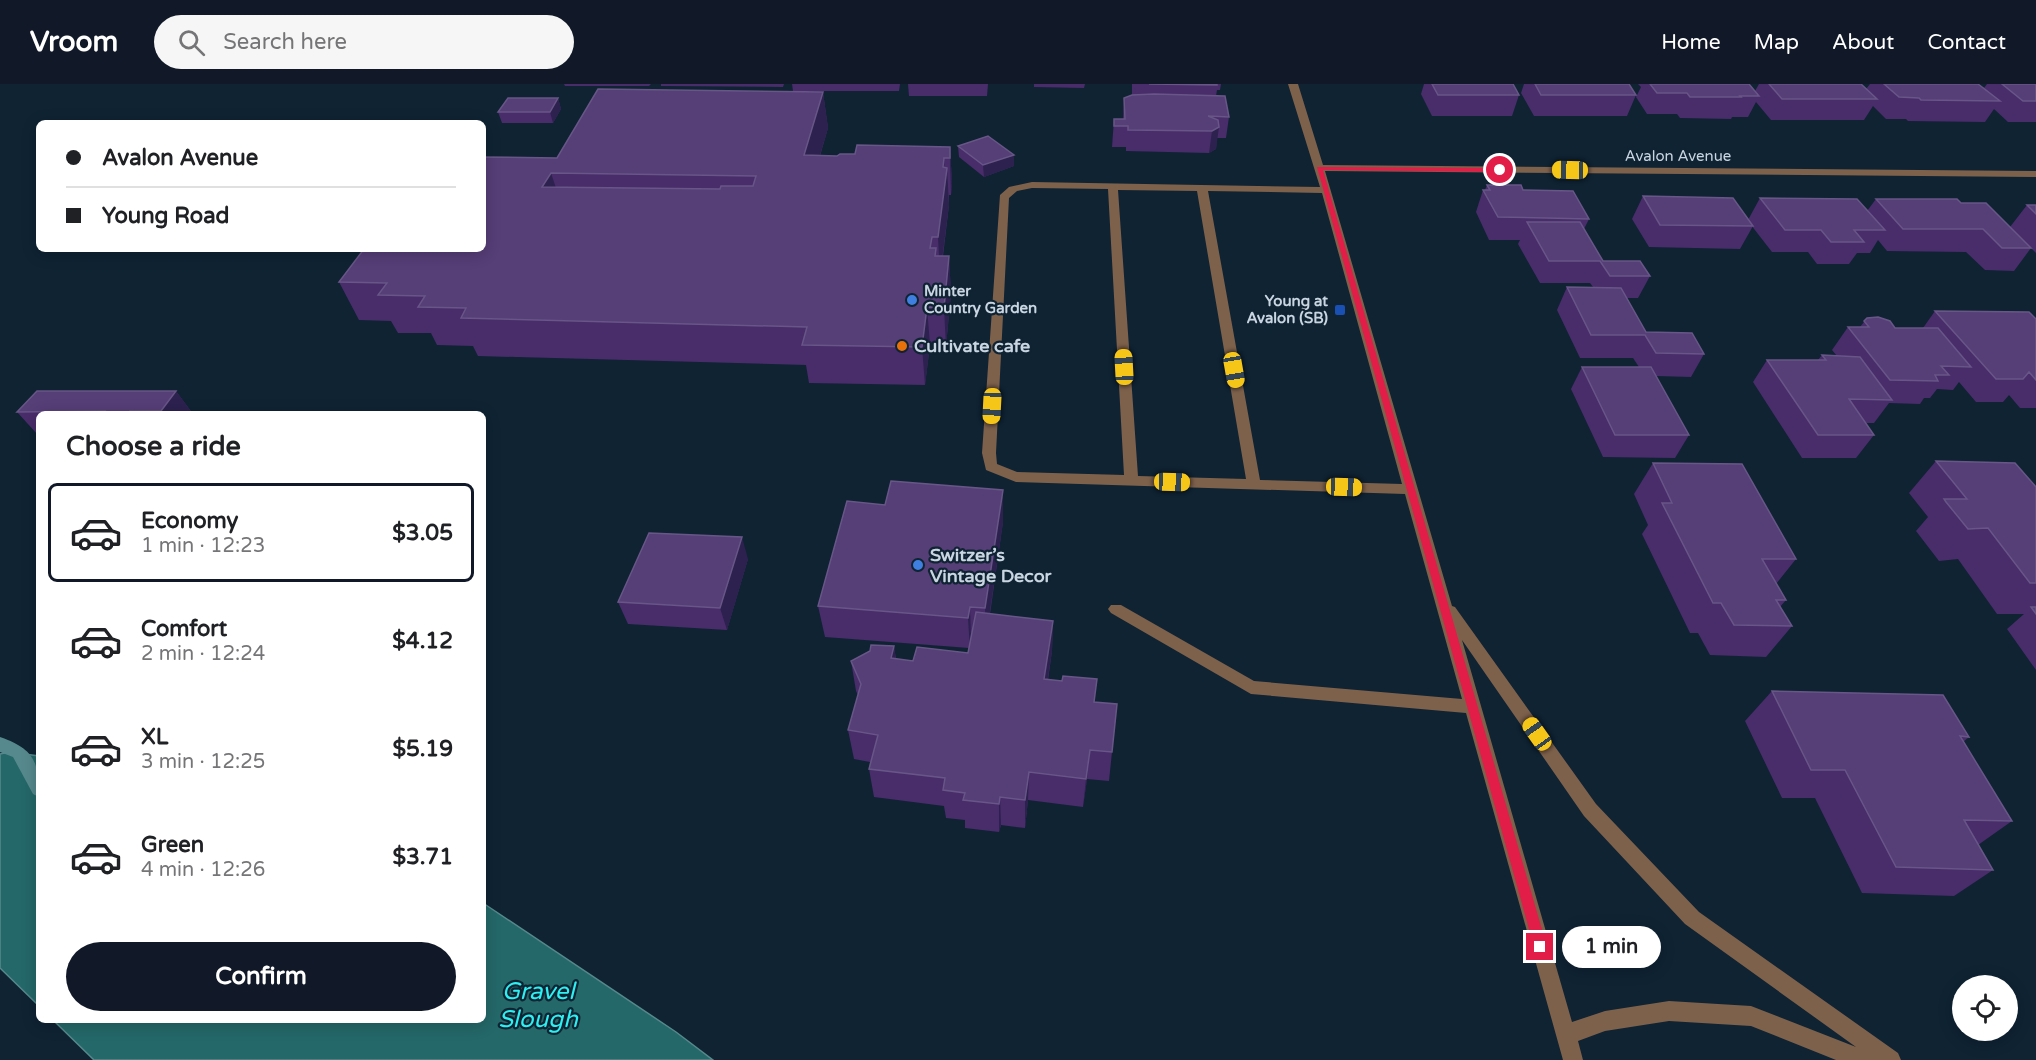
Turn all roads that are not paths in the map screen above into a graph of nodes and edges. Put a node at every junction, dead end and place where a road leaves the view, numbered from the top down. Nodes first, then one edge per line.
1 (1293, 84) edge
2 (1320, 168) junction
3 (2036, 174) edge
4 (1113, 186) junction
5 (1202, 188) junction
6 (1326, 190) junction
7 (1131, 480) junction
8 (1254, 484) junction
9 (1411, 489) junction
10 (1443, 601) junction
11 (1116, 609) dead end
12 (1473, 707) junction
13 (1565, 1035) junction
14 (1572, 1060) edge
15 (1862, 1060) edge
16 (1891, 1060) edge

1 - 2 street
2 - 3 street, Avalon Avenue
2 - 6 street
4 - 5 street
4 - 7 street
4 - 7 street
5 - 6 street
5 - 8 street
6 - 9 street
7 - 8 street
8 - 9 street
9 - 10 street
10 - 12 street
10 - 16 street
11 - 12 street
12 - 13 street
13 - 14 street
13 - 15 street

